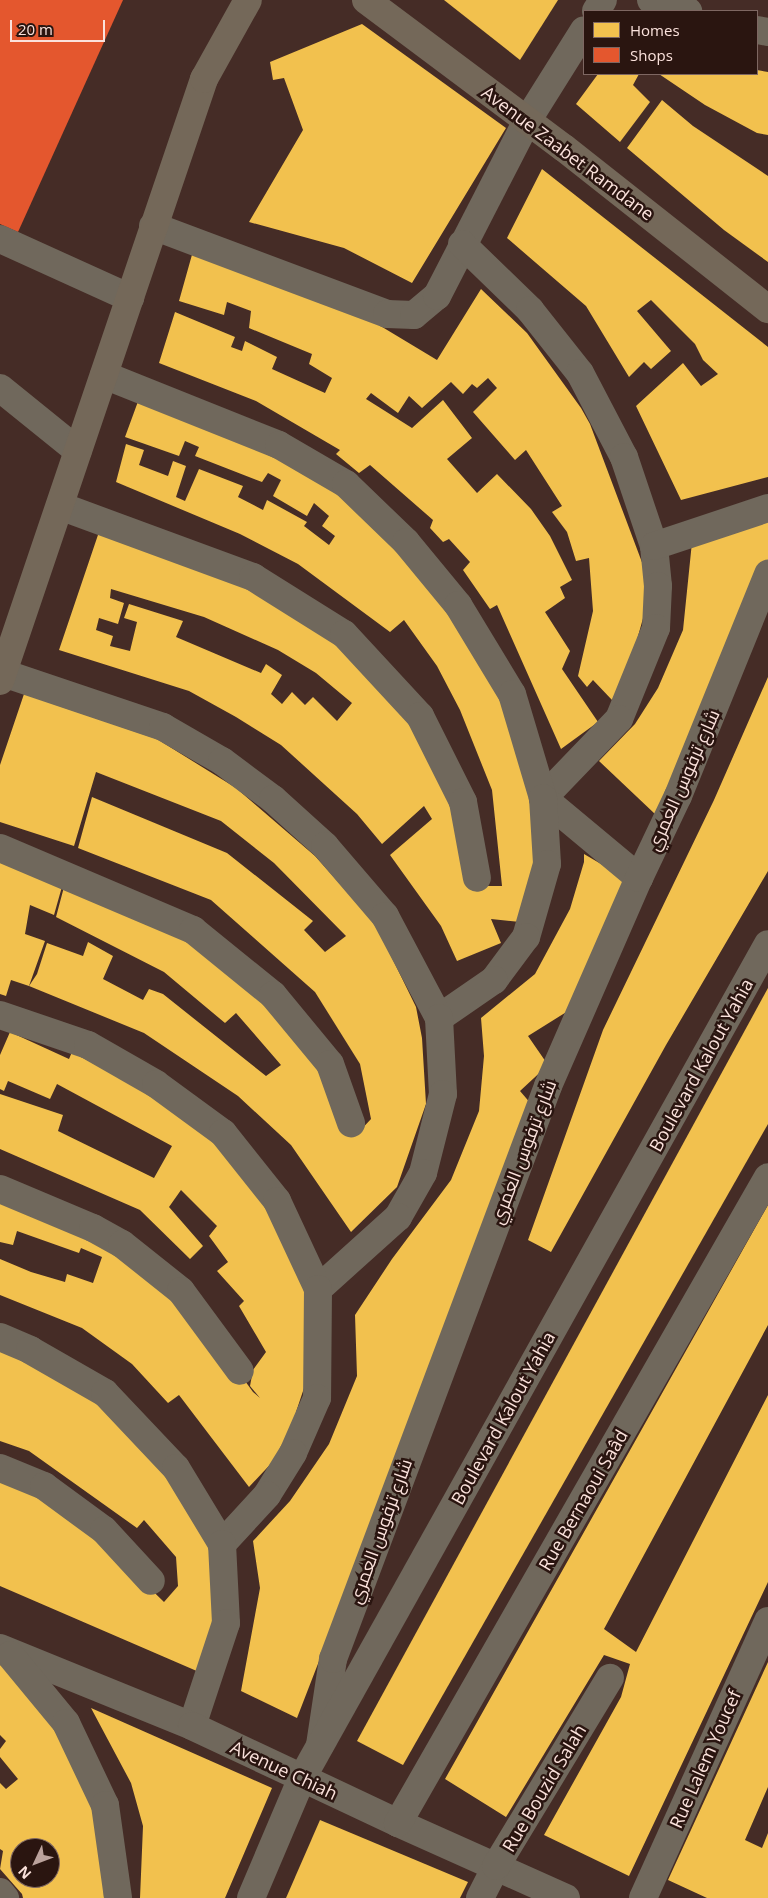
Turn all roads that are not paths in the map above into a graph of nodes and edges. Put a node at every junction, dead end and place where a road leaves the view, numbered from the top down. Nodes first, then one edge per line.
1 (248, 0) edge
2 (366, 0) edge
3 (650, 0) edge
4 (685, 10) edge
5 (583, 32) edge
6 (527, 120) junction
7 (153, 226) junction
8 (0, 239) edge
9 (462, 244) junction
10 (130, 298) junction
11 (768, 309) edge
12 (104, 376) junction
13 (0, 388) edge
14 (78, 451) junction
15 (60, 506) junction
16 (768, 508) edge
17 (654, 546) junction
18 (768, 574) edge
19 (6, 639) edge
20 (1, 677) edge
21 (543, 798) junction
22 (0, 848) edge
23 (477, 878) dead end
24 (639, 878) junction
25 (768, 944) edge
26 (0, 1015) edge
27 (439, 1018) junction
28 (351, 1123) dead end
29 (768, 1178) edge
30 (0, 1189) edge
31 (318, 1289) junction
32 (0, 1337) edge
33 (240, 1371) dead end
34 (0, 1468) edge
35 (222, 1544) junction
36 (151, 1581) dead end
37 (768, 1621) edge
38 (4, 1650) edge
39 (610, 1678) dead end
40 (192, 1726) junction
41 (320, 1745) junction
42 (302, 1778) junction
43 (398, 1823) junction
44 (496, 1866) junction
45 (0, 1892) edge
46 (5, 1898) edge
47 (118, 1898) edge
48 (251, 1898) edge
49 (480, 1898) edge
50 (566, 1898) edge
51 (643, 1898) edge

1 - 7 main road
2 - 6 main road, Avenue Zaabet Ramdane
3 - 4 street
5 - 6 street
6 - 9 street
6 - 11 main road, Avenue Zaabet Ramdane
7 - 9 street
7 - 10 main road
8 - 10 street
9 - 17 street
10 - 12 main road
12 - 14 main road
12 - 21 street
13 - 14 street
14 - 15 main road
15 - 19 main road
15 - 23 street
16 - 17 street
17 - 21 street
18 - 24 street, شارع ترفوس العمري
19 - 20 main road
20 - 27 street
21 - 24 street
21 - 27 street
22 - 28 street
24 - 41 street, شارع ترفوس العمري
25 - 41 street, Boulevard Kalout Yahia
26 - 31 street
27 - 31 street
29 - 43 street, Rue Bernaoui Saâd
30 - 33 street
31 - 35 street
32 - 35 street
34 - 36 street
35 - 40 street
37 - 51 street, Rue Lalem Youcef
38 - 40 street, Avenue Chiah
38 - 47 street
39 - 44 street, Rue Bouzid Salah
40 - 42 street, Avenue Chiah
41 - 42 street, Boulevard Kalout Yahia
42 - 43 street, Avenue Chiah
42 - 48 street, Boulevard Kalout Yahia
43 - 44 street, Avenue Chiah
44 - 49 street, Rue Bouzid Salah
44 - 50 street, Avenue Chiah
45 - 46 street

